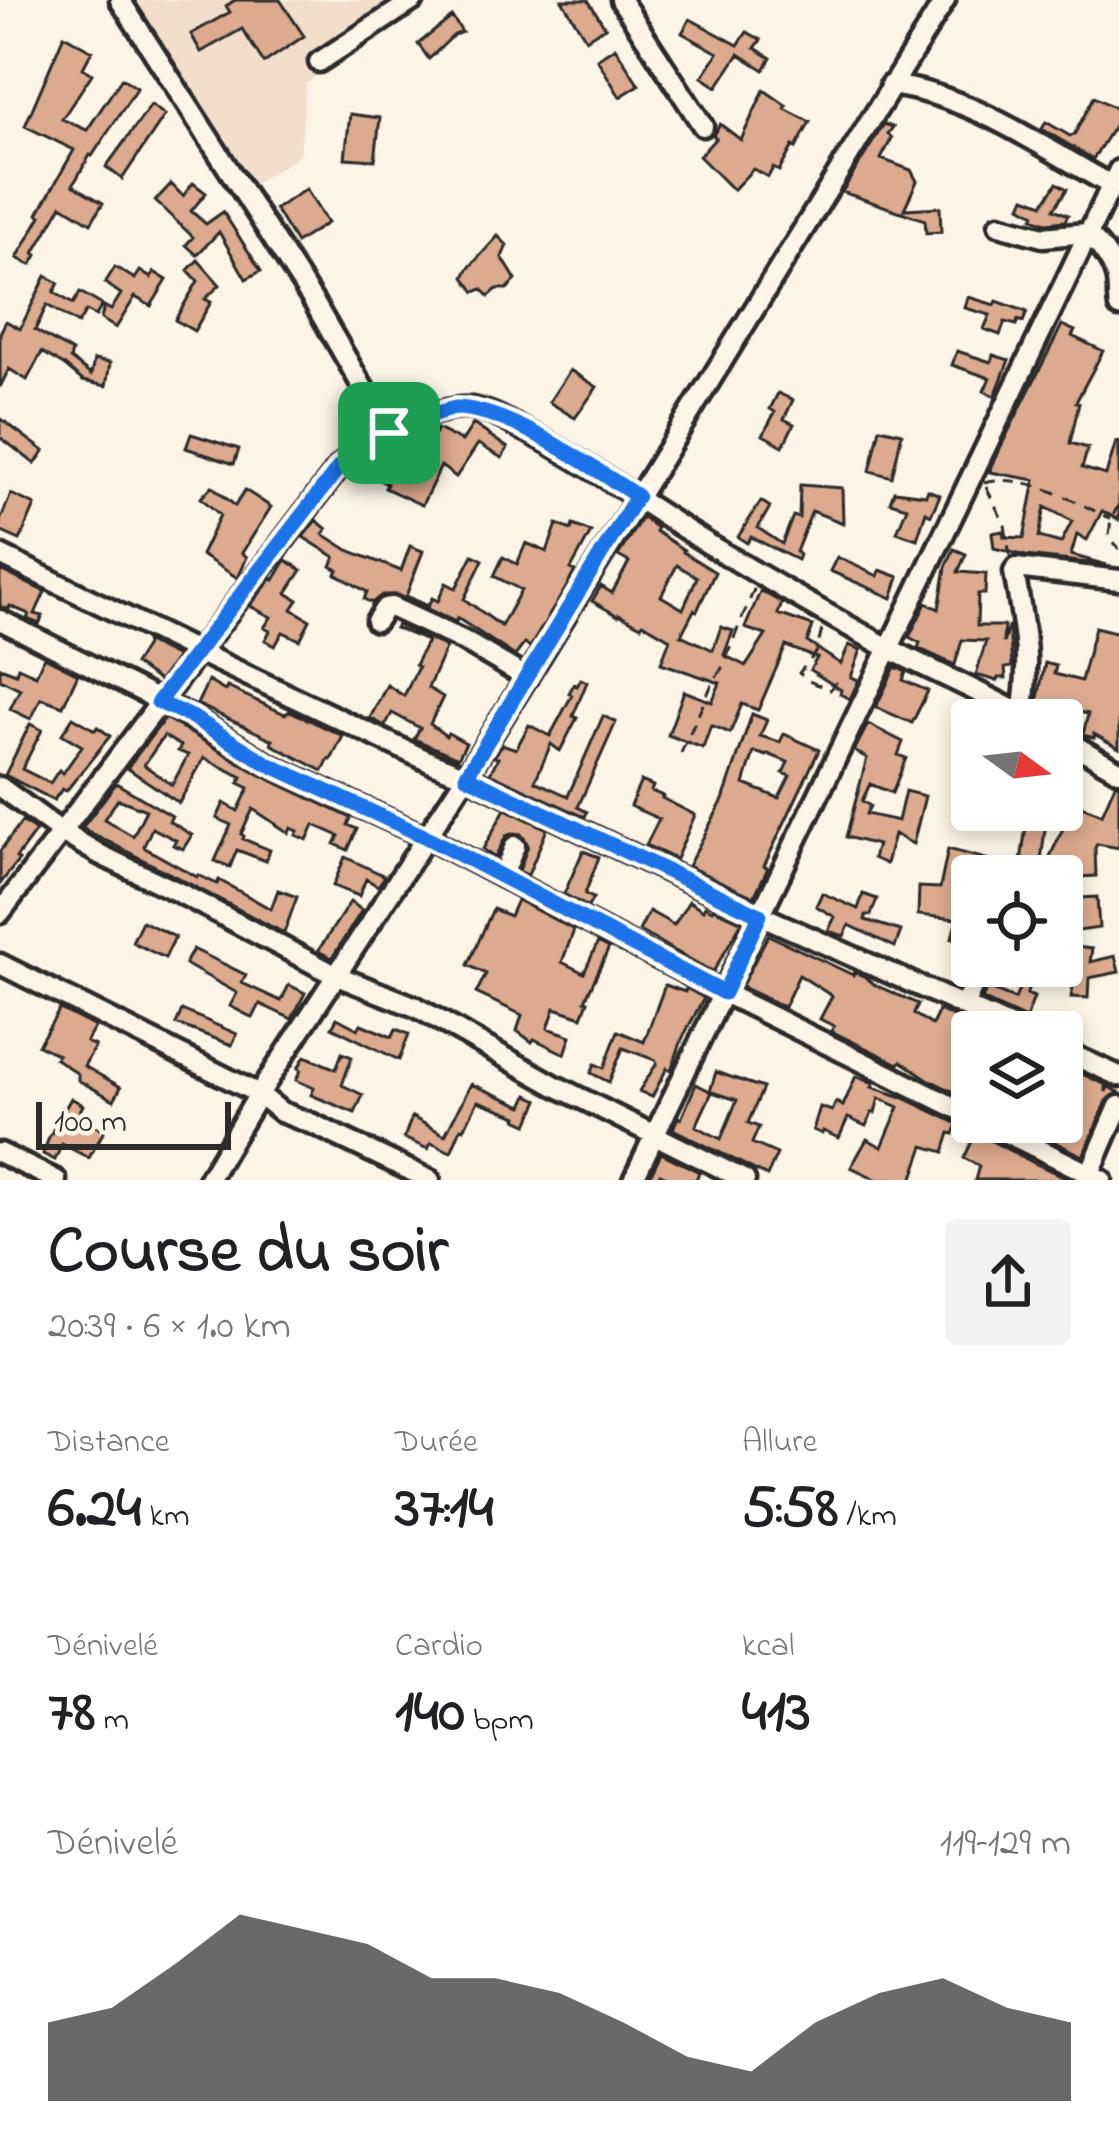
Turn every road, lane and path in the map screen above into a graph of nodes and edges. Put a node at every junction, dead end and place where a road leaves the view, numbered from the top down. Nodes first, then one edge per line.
1 (120, 0) edge
2 (414, 0) edge
3 (621, 0) edge
4 (945, 0) edge
5 (319, 62) dead end
6 (890, 85) junction
7 (703, 126) dead end
8 (1115, 177) edge
9 (999, 224) dead end
10 (1086, 233) junction
11 (1119, 307) edge
12 (389, 433) junction
13 (977, 479) junction
14 (637, 496) junction
15 (1119, 504) edge
16 (1111, 519) junction
17 (1119, 549) edge
18 (0, 555) edge
19 (1016, 568) junction
20 (760, 574) junction
21 (1119, 580) edge
22 (824, 610) junction
23 (0, 620) edge
24 (376, 621) dead end
25 (888, 648) junction
26 (198, 652) junction
27 (527, 678) junction
28 (838, 680) dead end
29 (991, 699) edge
30 (1027, 699) edge
31 (158, 702) junction
32 (1083, 750) edge
33 (681, 753) dead end
34 (1119, 771) edge
35 (466, 776) junction
36 (0, 787) edge
37 (60, 831) junction
38 (426, 837) junction
39 (515, 846) dead end
40 (502, 877) junction
41 (0, 913) edge
42 (760, 915) junction
43 (0, 964) edge
44 (337, 976) junction
45 (973, 987) edge
46 (724, 993) junction
47 (964, 1006) junction
48 (975, 1011) edge
49 (1083, 1060) edge
50 (1119, 1076) edge
51 (260, 1094) junction
52 (951, 1106) edge
53 (1119, 1106) edge
54 (654, 1137) junction
55 (1025, 1143) edge
56 (0, 1154) edge
57 (1093, 1178) edge
58 (56, 1180) edge
59 (208, 1180) edge
60 (430, 1180) edge
61 (633, 1180) edge
62 (745, 1180) edge

1 - 12 street
2 - 5 street
3 - 7 street
4 - 6 street
6 - 8 street
6 - 14 street
8 - 10 street
9 - 10 street
10 - 11 street
10 - 13 street
12 - 14 street
12 - 26 street
13 - 16 path
13 - 19 path
13 - 25 street
14 - 20 street
14 - 27 street
15 - 16 path
16 - 17 path
18 - 26 street
19 - 21 street
19 - 30 street
20 - 22 street
20 - 33 path
22 - 25 street
22 - 28 path
23 - 31 street
24 - 27 street
25 - 29 street
25 - 42 street
26 - 31 street
26 - 35 street
27 - 35 street
31 - 37 street
31 - 38 street
32 - 34 street
35 - 38 street
35 - 42 street
36 - 37 street
37 - 41 street
37 - 44 street
38 - 40 street
38 - 44 street
39 - 40 street
40 - 46 street
42 - 46 street
42 - 47 street
43 - 51 street
44 - 51 street
44 - 54 street
45 - 47 street
46 - 52 street
46 - 54 street
47 - 48 street
49 - 50 street
51 - 59 street
51 - 60 street
53 - 57 street
54 - 61 street
54 - 62 street
55 - 57 street
56 - 58 street

